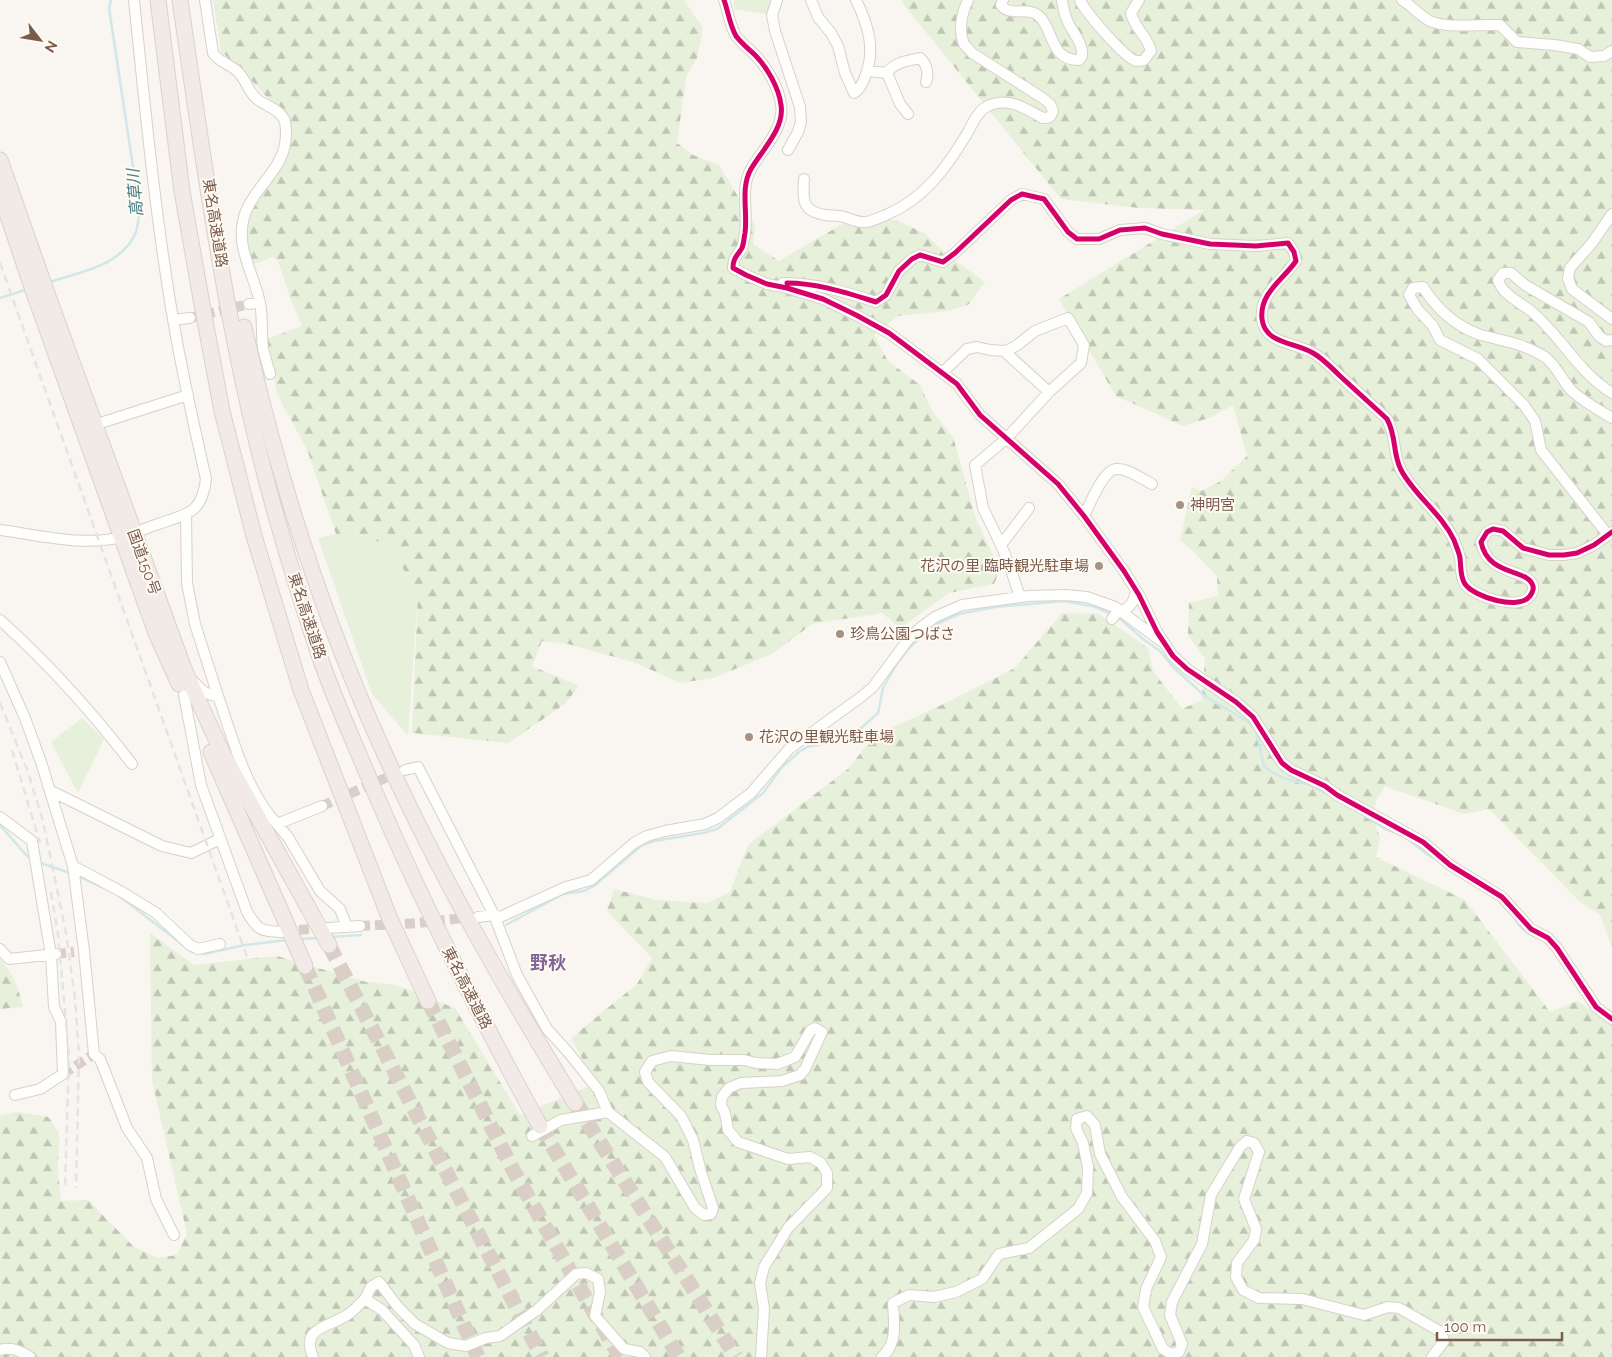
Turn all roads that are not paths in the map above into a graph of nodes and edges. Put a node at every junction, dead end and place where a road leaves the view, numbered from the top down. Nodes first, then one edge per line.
1 (134, 0) edge
2 (158, 0) edge
3 (180, 0) edge
4 (205, 0) edge
5 (724, 0) edge
6 (777, 0) edge
7 (811, 0) edge
8 (856, 0) edge
9 (968, 0) edge
10 (1003, 0) edge
11 (1062, 0) edge
12 (1080, 0) edge
13 (1140, 0) edge
14 (1402, 0) edge
15 (1612, 51) edge
16 (190, 68) junction
17 (867, 71) junction
18 (887, 73) junction
19 (926, 82) dead end
20 (908, 114) dead end
21 (788, 150) dead end
22 (0, 160) edge
23 (804, 178) dead end
24 (0, 192) edge
25 (1612, 214) edge
26 (767, 284) junction
27 (38, 285) junction
28 (190, 318) tunnel mouth
29 (1612, 319) edge
30 (173, 320) junction
31 (1612, 340) edge
32 (1004, 351) junction
33 (943, 372) junction
34 (270, 374) dead end
35 (1049, 392) junction
36 (1612, 393) edge
37 (188, 395) junction
38 (1612, 418) edge
39 (94, 425) junction
40 (1006, 439) junction
41 (1152, 484) dead end
42 (1029, 508) dead end
43 (186, 514) junction
44 (1084, 516) junction
45 (0, 530) edge
46 (128, 534) junction
47 (1610, 534) edge
48 (1000, 545) junction
49 (1136, 591) junction
50 (1020, 597) junction
51 (1120, 610) junction
52 (1112, 619) dead end
53 (0, 620) edge
54 (1164, 643) junction
55 (0, 662) edge
56 (184, 669) junction
57 (184, 695) junction
58 (218, 696) junction
59 (132, 764) dead end
60 (405, 770) dead end
61 (51, 791) junction
62 (322, 806) tunnel mouth
63 (0, 817) edge
64 (277, 824) junction
65 (220, 839) junction
66 (74, 866) junction
67 (494, 915) junction
68 (478, 917) tunnel mouth
69 (360, 926) tunnel mouth
70 (347, 927) junction
71 (328, 928) tunnel mouth
72 (282, 932) tunnel mouth
73 (220, 944) dead end
74 (329, 946) tunnel mouth
75 (0, 949) edge
76 (54, 955) junction
77 (305, 966) tunnel mouth
78 (428, 1001) tunnel mouth
79 (1612, 1019) edge
80 (15, 1095) dead end
81 (575, 1103) tunnel mouth
82 (608, 1112) junction
83 (536, 1131) joint
84 (174, 1235) dead end
85 (365, 1299) junction
86 (0, 1350) edge
87 (30, 1357) edge
88 (313, 1357) edge
89 (419, 1357) edge
90 (645, 1357) edge
91 (761, 1357) edge
92 (882, 1357) edge
93 (1432, 1357) edge

1 - 30 street
2 - 78 highway, 東名高速道路
3 - 16 highway, 東名高速道路
4 - 34 street
5 - 26 street
6 - 21 street
7 - 17 street
8 - 17 street
9 - 23 street
10 - 11 street
12 - 13 street
14 - 15 street
16 - 81 highway, 東名高速道路
16 - 83 highway, 東名高速道路
17 - 18 street
18 - 19 street
18 - 20 street
22 - 27 highway, 国道150号
24 - 27 highway, 国道150号
25 - 29 street
26 - 33 street
26 - 47 street
27 - 39 highway, 国道150号
27 - 46 highway, 国道150号
28 - 30 street
30 - 37 street
31 - 36 street
32 - 33 street
32 - 35 street
32 - 35 street
33 - 40 street
35 - 40 street
37 - 39 street
37 - 43 street
38 - 47 street
39 - 46 highway, 国道150号
40 - 44 street
40 - 48 street
41 - 44 street
42 - 48 street
43 - 46 street
43 - 58 street
44 - 49 street
45 - 46 street
46 - 56 highway, 国道150号
46 - 57 highway, 国道150号
48 - 50 street
49 - 51 street
49 - 54 street
50 - 51 street
50 - 67 street
51 - 52 street
51 - 54 street
53 - 59 street
54 - 79 street
55 - 61 street
56 - 58 street
56 - 74 highway, 国道150号
57 - 65 street
57 - 77 highway, 国道150号
58 - 64 street
60 - 67 street
61 - 65 street
61 - 66 street
62 - 64 street
63 - 76 street
64 - 70 street
65 - 72 street
66 - 73 street
66 - 84 street
67 - 68 street
67 - 82 street
69 - 70 street
70 - 71 street
75 - 76 street
76 - 80 street
82 - 83 street
82 - 91 street
85 - 88 street
85 - 89 street
85 - 90 street
86 - 87 street
92 - 93 street

